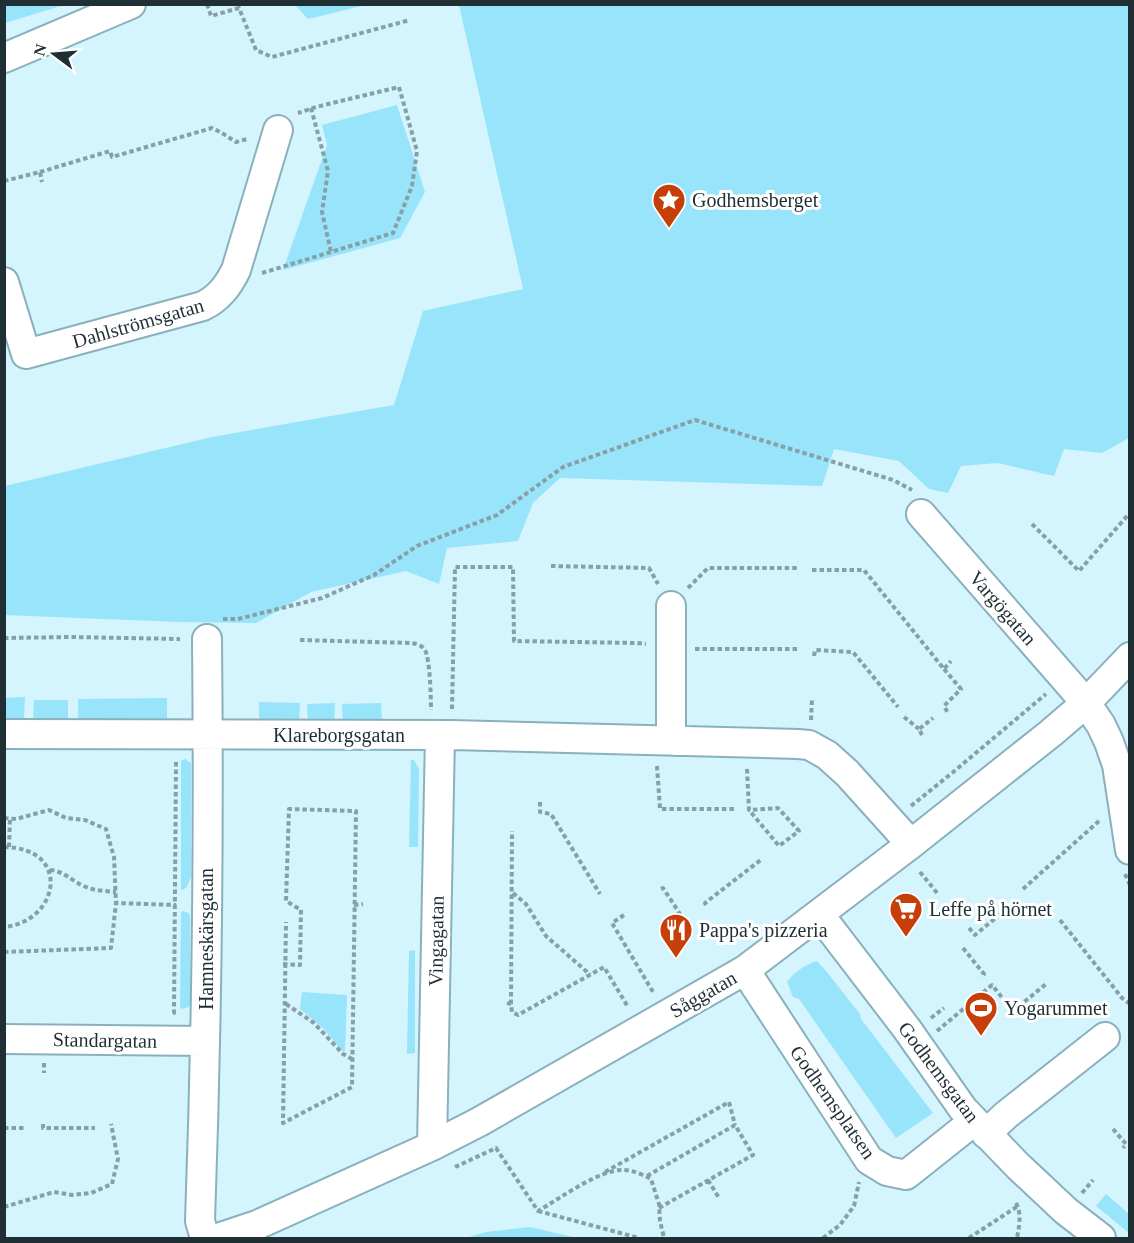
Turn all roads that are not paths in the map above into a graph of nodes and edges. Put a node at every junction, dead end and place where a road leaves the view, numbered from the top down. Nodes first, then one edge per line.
1 (131, 4) edge
2 (4, 58) edge
3 (278, 130) road end
4 (4, 282) edge
5 (921, 514) road end
6 (671, 606) road end
7 (207, 639) road end
8 (1130, 657) edge
9 (1086, 703) junction
10 (441, 729) junction
11 (4, 734) edge
12 (208, 735) junction
13 (674, 741) junction
14 (911, 844) junction
15 (1130, 850) edge
16 (819, 914) junction
17 (745, 970) junction
18 (1104, 1037) dead end
19 (4, 1039) edge
20 (206, 1041) junction
21 (980, 1127) junction
22 (432, 1146) junction
23 (205, 1239) edge
24 (218, 1239) edge
25 (1101, 1239) edge

1 - 2 street
3 - 4 street, Dahlströmsgatan
5 - 9 street, Vargögatan
6 - 13 street
7 - 12 street, Hamneskärsgatan
8 - 9 street, Såggatan
9 - 14 street, Såggatan
9 - 15 street, Vargögatan
10 - 12 street, Klareborgsgatan
10 - 13 street, Klareborgsgatan
10 - 22 street, Vingagatan
11 - 12 street, Klareborgsgatan
12 - 20 street, Hamneskärsgatan
13 - 14 street, Klareborgsgatan
14 - 16 street, Såggatan
16 - 17 street, Såggatan
16 - 21 street, Godhemsgatan
17 - 21 street, Godhemsplatsen
17 - 22 street, Såggatan
18 - 21 street
19 - 20 street, Standargatan
20 - 23 street, Hamneskärsgatan
21 - 25 street, Godhemsgatan
22 - 24 street, Såggatan

